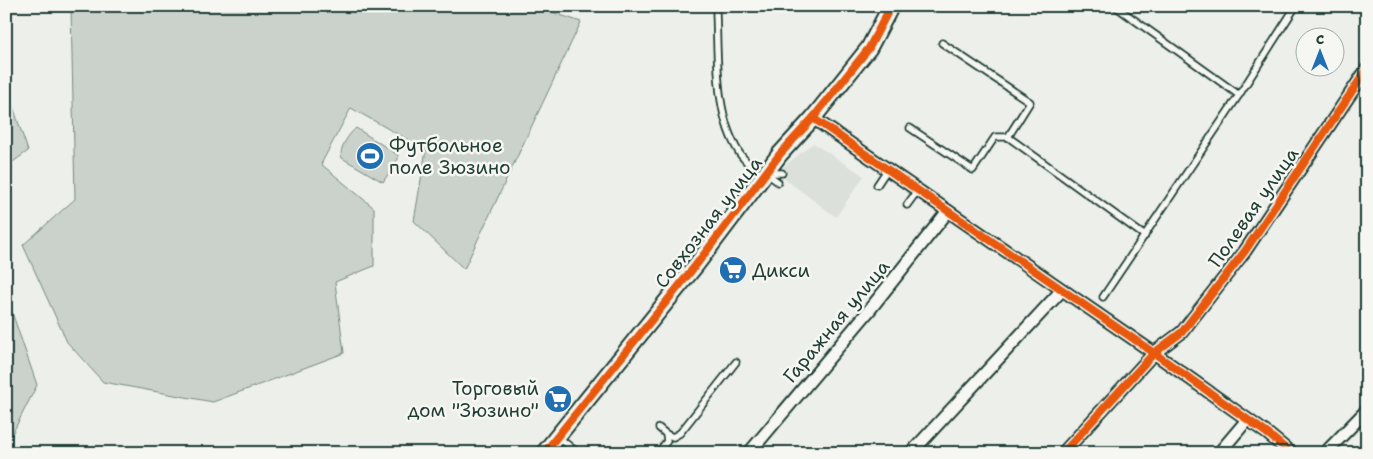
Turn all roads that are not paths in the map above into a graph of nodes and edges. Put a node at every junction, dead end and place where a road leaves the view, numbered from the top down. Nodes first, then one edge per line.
1 (891, 6) edge
2 (1115, 6) edge
3 (1296, 6) edge
4 (716, 11) dead end
5 (942, 44) dead end
6 (1367, 69) edge
7 (1239, 95) junction
8 (813, 118) junction
9 (910, 128) dead end
10 (1008, 137) junction
11 (887, 170) junction
12 (782, 173) dead end
13 (769, 178) junction
14 (877, 185) dead end
15 (918, 190) junction
16 (907, 205) dead end
17 (948, 211) junction
18 (1145, 236) junction
19 (1062, 290) junction
20 (1103, 297) dead end
21 (1154, 353) junction
22 (736, 362) dead end
23 (1367, 410) edge
24 (1248, 420) junction
25 (659, 428) dead end
26 (666, 434) junction
27 (557, 437) junction
28 (544, 453) edge
29 (578, 453) edge
30 (658, 453) edge
31 (748, 453) edge
32 (911, 453) edge
33 (1063, 453) edge
34 (1219, 453) edge
35 (1291, 453) edge
36 (1325, 453) edge

1 - 8 street, Совхозная улица
2 - 7 lane
3 - 7 lane
4 - 13 lane
5 - 10 lane
6 - 21 street, Полевая улица
7 - 18 lane
8 - 11 street
8 - 13 street, Совхозная улица
9 - 10 lane
10 - 18 lane
11 - 14 lane
11 - 15 street
12 - 13 lane
13 - 27 street, Совхозная улица
15 - 16 lane
15 - 17 street
17 - 19 street
17 - 31 street, Гаражная улица
18 - 20 lane
19 - 21 street
19 - 32 street
21 - 24 street
21 - 33 street, Полевая улица
22 - 26 lane
23 - 36 street
24 - 34 street
24 - 35 street
25 - 26 lane
26 - 30 lane
27 - 28 street, Совхозная улица
27 - 29 lane

